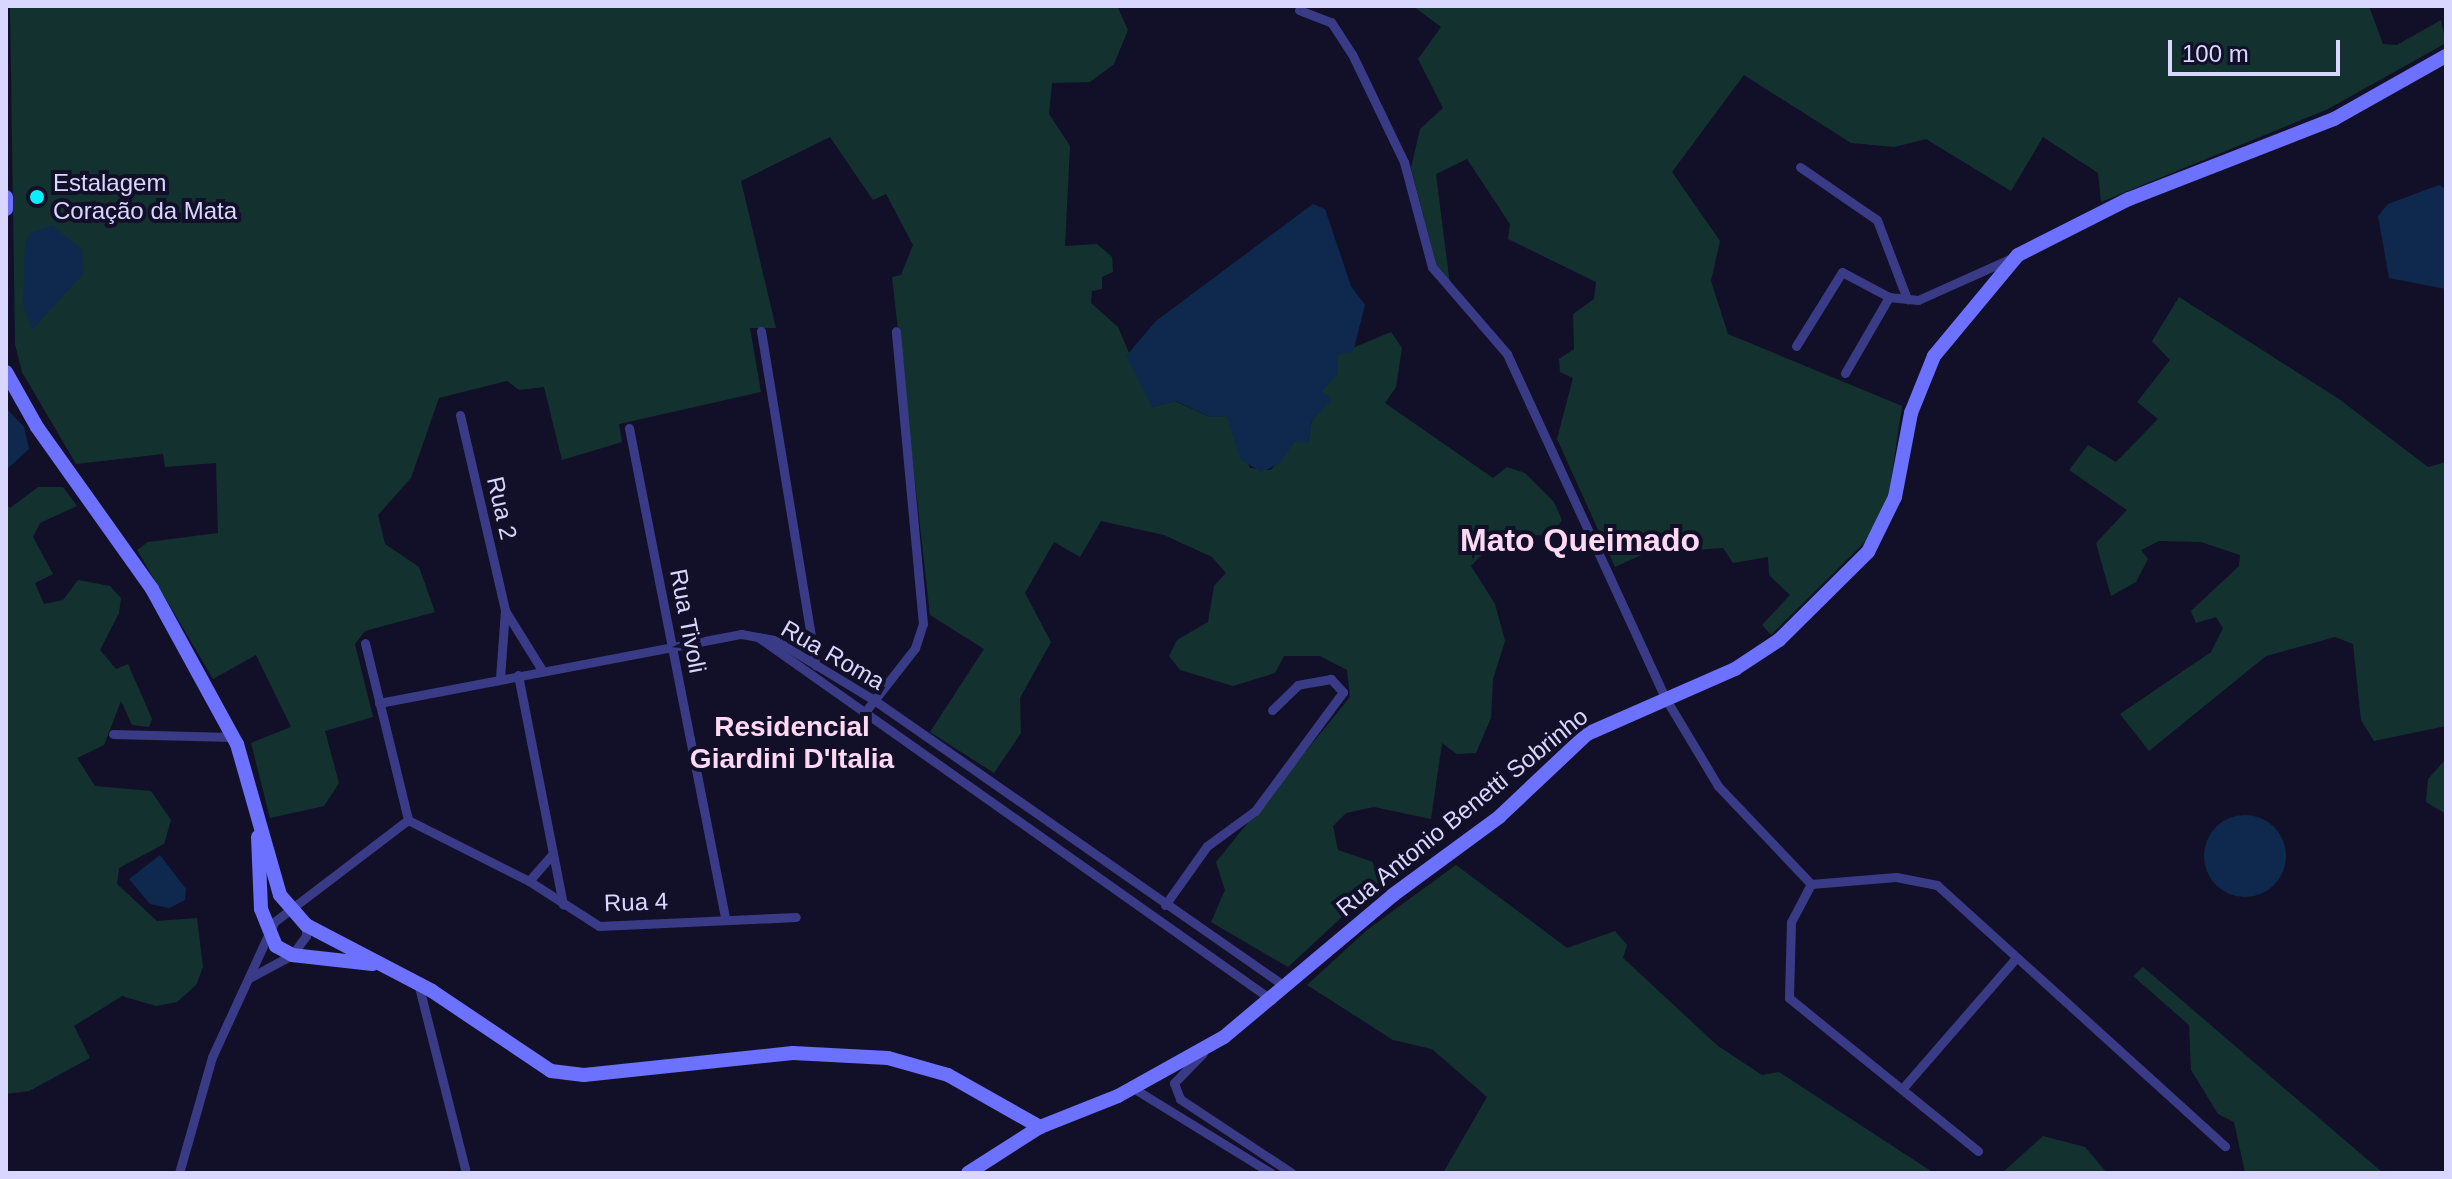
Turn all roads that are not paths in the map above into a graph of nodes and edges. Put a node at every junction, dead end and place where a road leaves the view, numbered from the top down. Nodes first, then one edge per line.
1 (1299, 10) dead end
2 (2446, 56) edge
3 (1800, 167) dead end
4 (6, 197) edge
5 (6, 209) edge
6 (2018, 255) junction
7 (1889, 297) junction
8 (1907, 299) junction
9 (761, 331) dead end
10 (896, 331) dead end
11 (1796, 346) dead end
12 (6, 372) edge
13 (1845, 373) dead end
14 (460, 415) dead end
15 (629, 428) dead end
16 (505, 610) junction
17 (758, 637) junction
18 (365, 643) dead end
19 (673, 647) junction
20 (816, 665) junction
21 (542, 670) junction
22 (518, 675) junction
23 (813, 677) junction
24 (500, 678) junction
25 (1664, 696) junction
26 (874, 700) junction
27 (379, 703) junction
28 (1272, 710) dead end
29 (865, 712) junction
30 (113, 734) dead end
31 (232, 737) junction
32 (257, 804) junction
33 (408, 820) junction
34 (1076, 839) junction
35 (1068, 851) junction
36 (552, 855) junction
37 (529, 881) junction
38 (1811, 884) junction
39 (1166, 903) junction
40 (563, 905) junction
41 (288, 908) junction
42 (1159, 915) junction
43 (725, 916) junction
44 (796, 917) dead end
45 (306, 925) junction
46 (268, 932) junction
47 (292, 955) junction
48 (2014, 960) junction
49 (380, 965) junction
50 (251, 977) junction
51 (418, 983) junction
52 (1287, 988) junction
53 (1272, 1000) junction
54 (1213, 1044) junction
55 (1133, 1088) junction
56 (1902, 1089) junction
57 (1040, 1127) junction
58 (2225, 1146) dead end
59 (1978, 1151) dead end
60 (179, 1173) edge
61 (466, 1173) edge
62 (968, 1173) edge
63 (1271, 1173) edge
64 (1292, 1173) edge

1 - 25 street
2 - 6 main road, Rua Antonio Benetti Sobrinho
3 - 8 street
4 - 5 main road
6 - 8 street
6 - 25 main road, Rua Antonio Benetti Sobrinho
7 - 8 street
7 - 11 street
7 - 13 street
9 - 20 street
10 - 26 street
12 - 31 main road
14 - 16 street, Rua 2
15 - 19 street, Rua Tivoli
16 - 21 street, Rua 2
16 - 24 street, Rua 2
17 - 19 street
17 - 20 street, Rua Roma
17 - 23 street, Rua Roma
18 - 27 street
19 - 21 street
19 - 43 street, Rua Tivoli
20 - 23 street
20 - 26 street, Rua Roma
21 - 22 street
22 - 24 street
22 - 36 street
23 - 29 street, Rua Roma
24 - 27 street
25 - 38 street
25 - 52 main road, Rua Antonio Benetti Sobrinho
26 - 29 street
26 - 34 street, Rua Roma
27 - 33 street
28 - 39 street
29 - 35 street, Rua Roma
30 - 31 street
31 - 32 main road
32 - 41 main road
32 - 46 main road
33 - 37 street, Rua 4
33 - 41 street
34 - 35 street
34 - 39 street, Rua Roma
35 - 42 street, Rua Roma
36 - 37 street
36 - 40 street
37 - 40 street, Rua 4
38 - 48 street
38 - 56 street
39 - 42 street
39 - 52 street, Rua Roma
40 - 43 street, Rua 4
41 - 45 main road
41 - 46 street
42 - 53 street, Rua Roma
43 - 44 street, Rua 4
45 - 47 street
45 - 49 main road
46 - 47 main road
46 - 50 street
47 - 49 main road
47 - 50 street
48 - 56 street
48 - 58 street
49 - 51 main road
50 - 60 street
51 - 57 main road
51 - 61 street
52 - 53 main road, Rua Antonio Benetti Sobrinho
53 - 54 main road, Rua Antonio Benetti Sobrinho
54 - 55 main road, Rua Antonio Benetti Sobrinho
54 - 64 street
55 - 57 main road, Rua Antonio Benetti Sobrinho
55 - 63 street
56 - 59 street
57 - 62 main road, Rua Antonio Benetti Sobrinho

